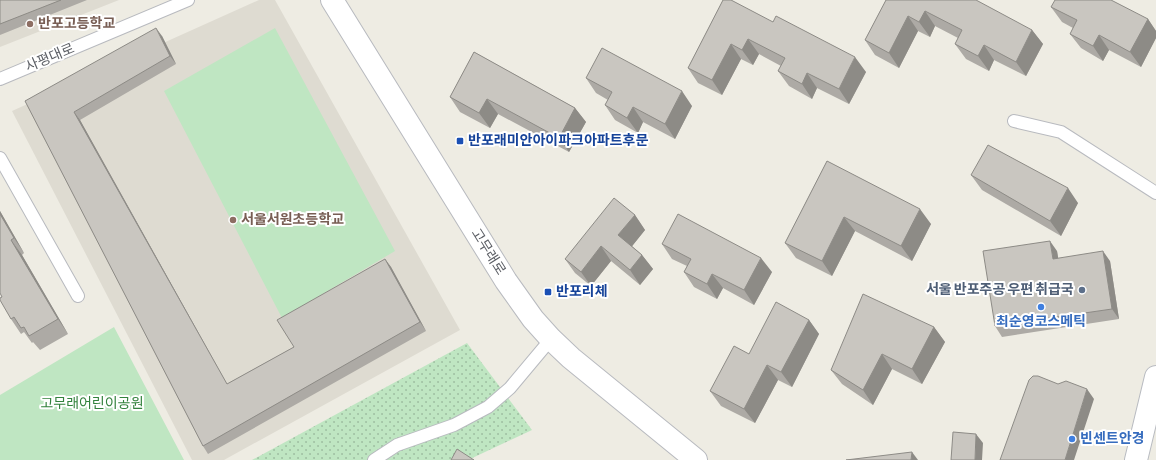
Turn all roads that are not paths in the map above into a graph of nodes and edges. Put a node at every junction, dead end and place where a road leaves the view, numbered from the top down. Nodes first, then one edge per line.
1 (188, 0) edge
2 (332, 0) edge
3 (0, 79) edge
4 (1014, 121) dead end
5 (0, 158) edge
6 (1156, 193) edge
7 (78, 296) dead end
8 (551, 340) junction
9 (1156, 377) edge
10 (374, 460) edge
11 (696, 460) edge
12 (1136, 460) edge

1 - 3 lane, 사평대로
2 - 8 street, 고무래로
4 - 6 lane
5 - 7 lane
8 - 10 lane
8 - 11 street, 고무래로
9 - 12 street

